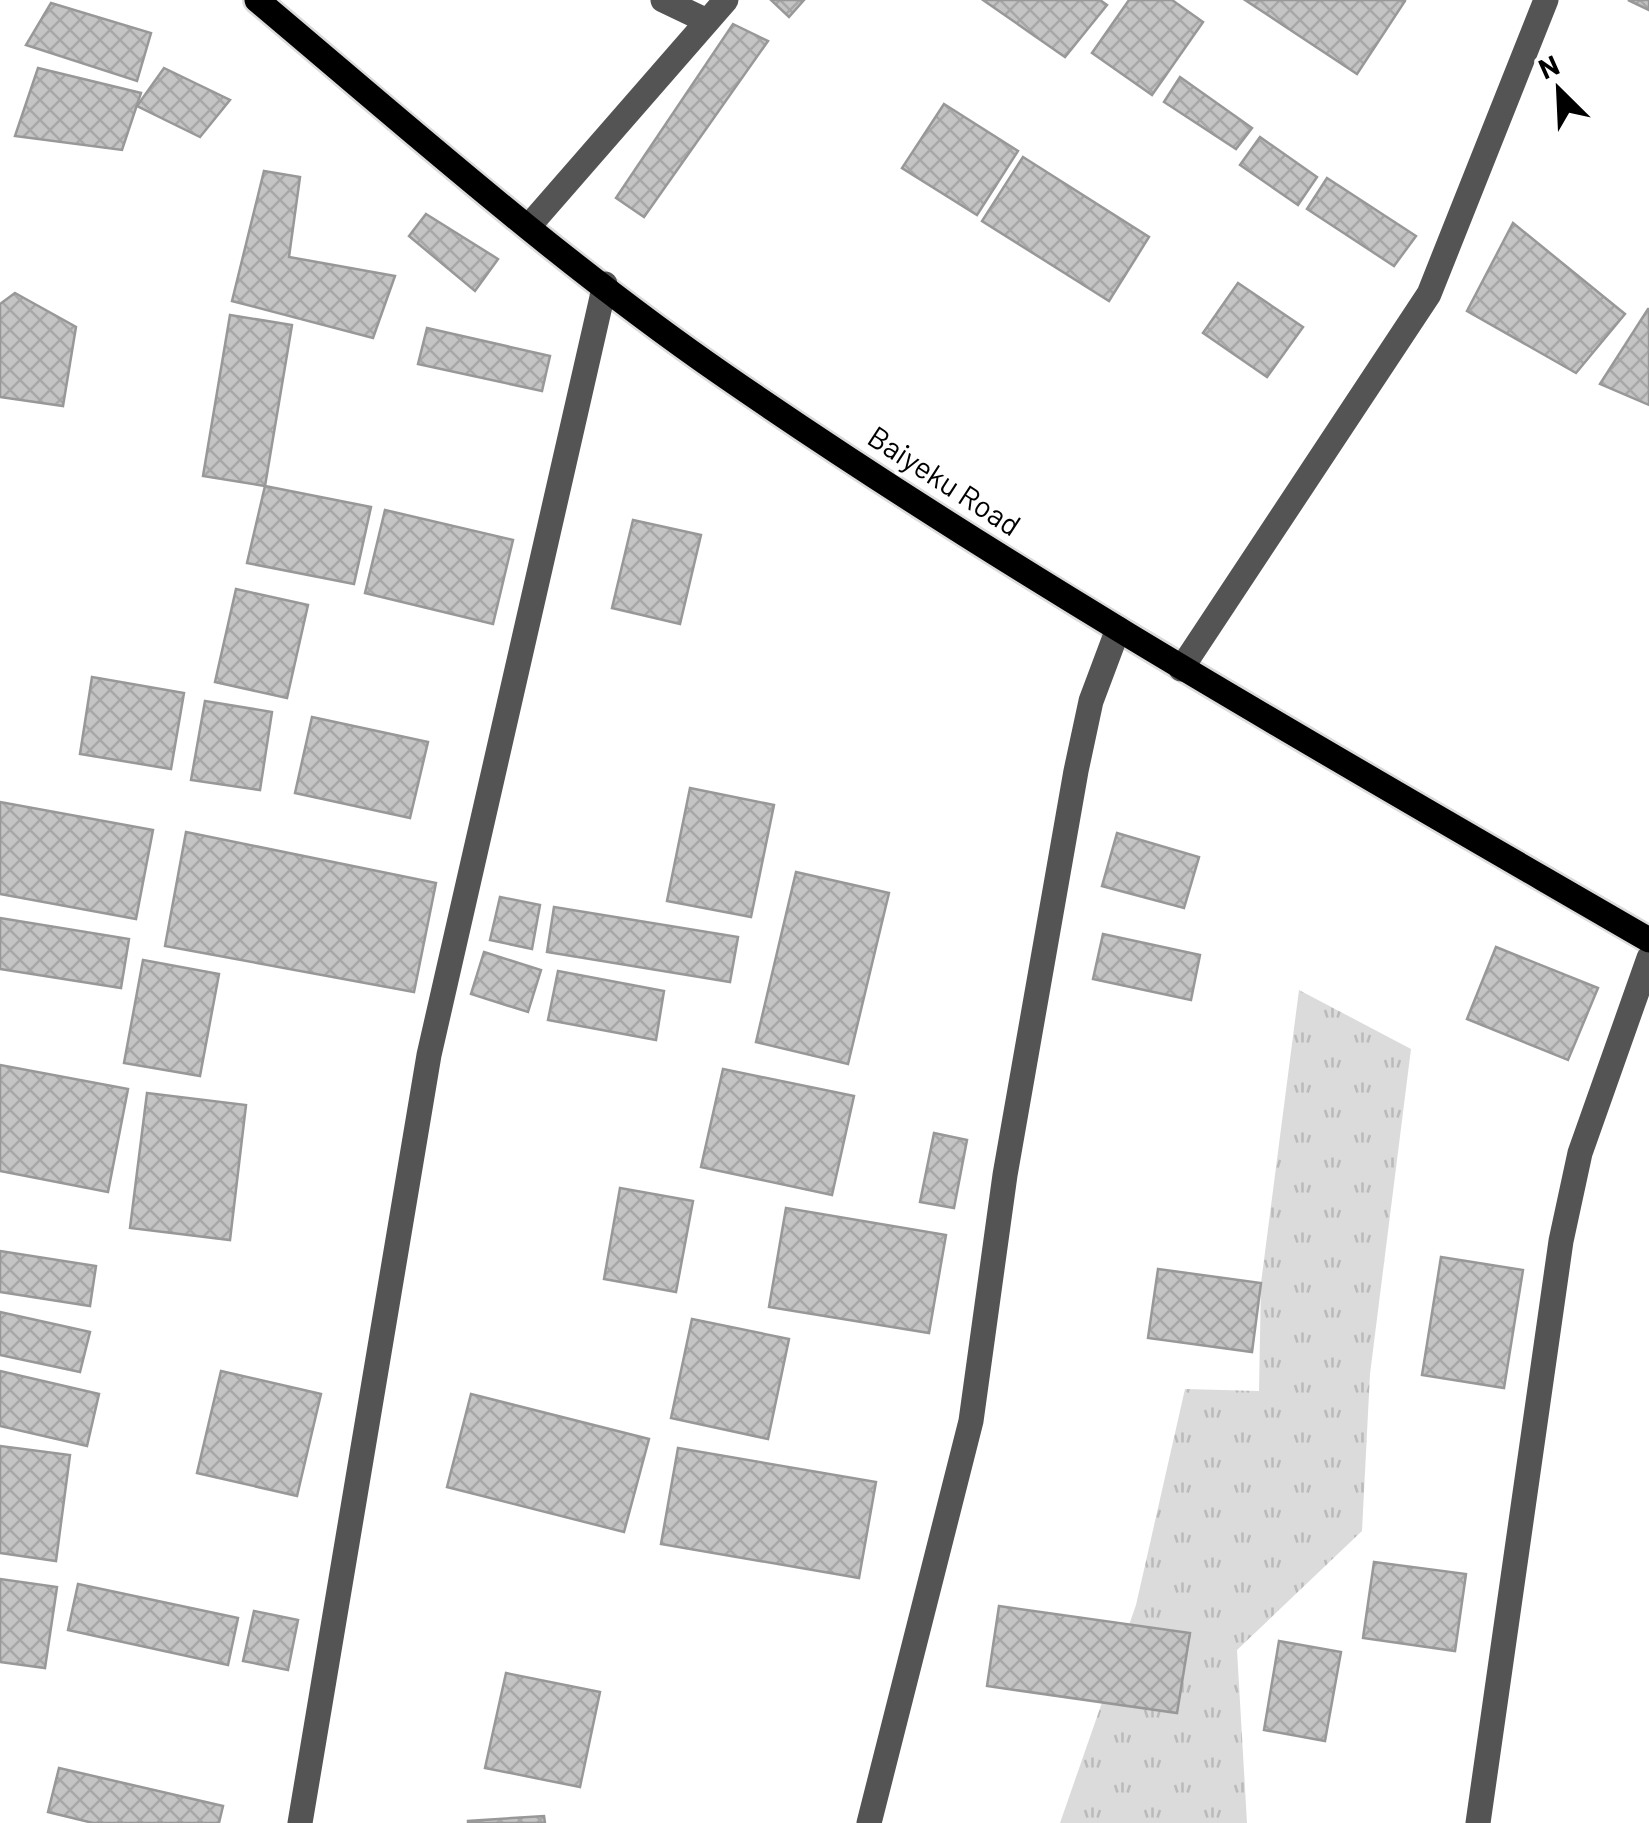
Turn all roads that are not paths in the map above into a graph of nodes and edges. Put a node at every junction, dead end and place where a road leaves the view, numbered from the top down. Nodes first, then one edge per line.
1 (259, 0) edge
2 (663, 0) edge
3 (726, 0) edge
4 (1546, 0) edge
5 (707, 21) junction
6 (529, 226) junction
7 (605, 284) junction
8 (1118, 629) junction
9 (1181, 669) junction
10 (1649, 940) edge
11 (1649, 958) edge
12 (300, 1823) edge
13 (869, 1823) edge
14 (1478, 1823) edge

1 - 6 main road, Baiyeku Road
2 - 5 street
3 - 5 street
4 - 9 street
5 - 6 street
6 - 7 main road, Baiyeku Road
7 - 8 main road, Baiyeku Road
7 - 12 street
8 - 9 main road, Baiyeku Road
8 - 13 street
9 - 10 main road, Baiyeku Road
11 - 14 street

